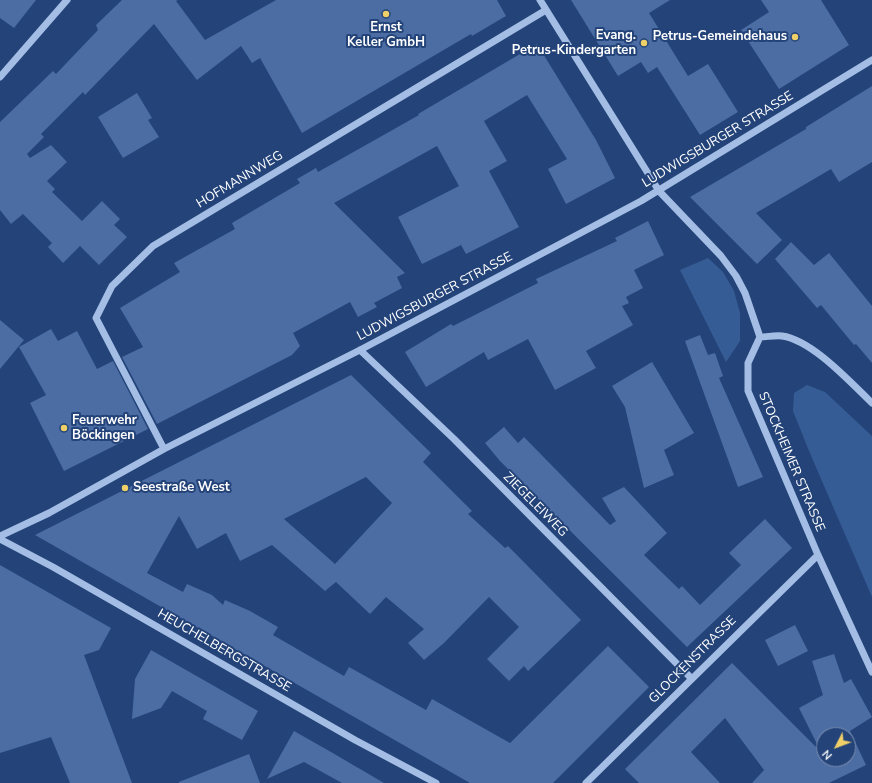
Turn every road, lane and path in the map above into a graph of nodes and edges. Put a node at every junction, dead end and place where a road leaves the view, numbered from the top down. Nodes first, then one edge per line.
1 (67, 0) edge
2 (540, 0) edge
3 (546, 10) junction
4 (872, 60) edge
5 (0, 77) edge
6 (659, 191) junction
7 (760, 337) junction
8 (360, 350) junction
9 (872, 403) edge
10 (164, 449) junction
11 (0, 536) edge
12 (0, 539) edge
13 (818, 555) junction
14 (872, 672) edge
15 (691, 678) junction
16 (436, 783) edge
17 (586, 783) edge

1 - 5 street
2 - 3 street
3 - 6 street
3 - 10 street, HOFMANNWEG
4 - 6 street, LUDWIGSBURGER STRASSE
6 - 7 street
6 - 8 street, LUDWIGSBURGER STRASSE
7 - 9 street
7 - 13 street, STOCKHEIMER STRASSE
8 - 10 street, LUDWIGSBURGER STRASSE
8 - 15 street, ZIEGELEIWEG
10 - 11 street, LUDWIGSBURGER STRASSE
12 - 16 street, HEUCHELBERGSTRASSE
13 - 14 street, STOCKHEIMER STRASSE
13 - 15 street, GLOCKENSTRASSE
15 - 17 street, GLOCKENSTRASSE

